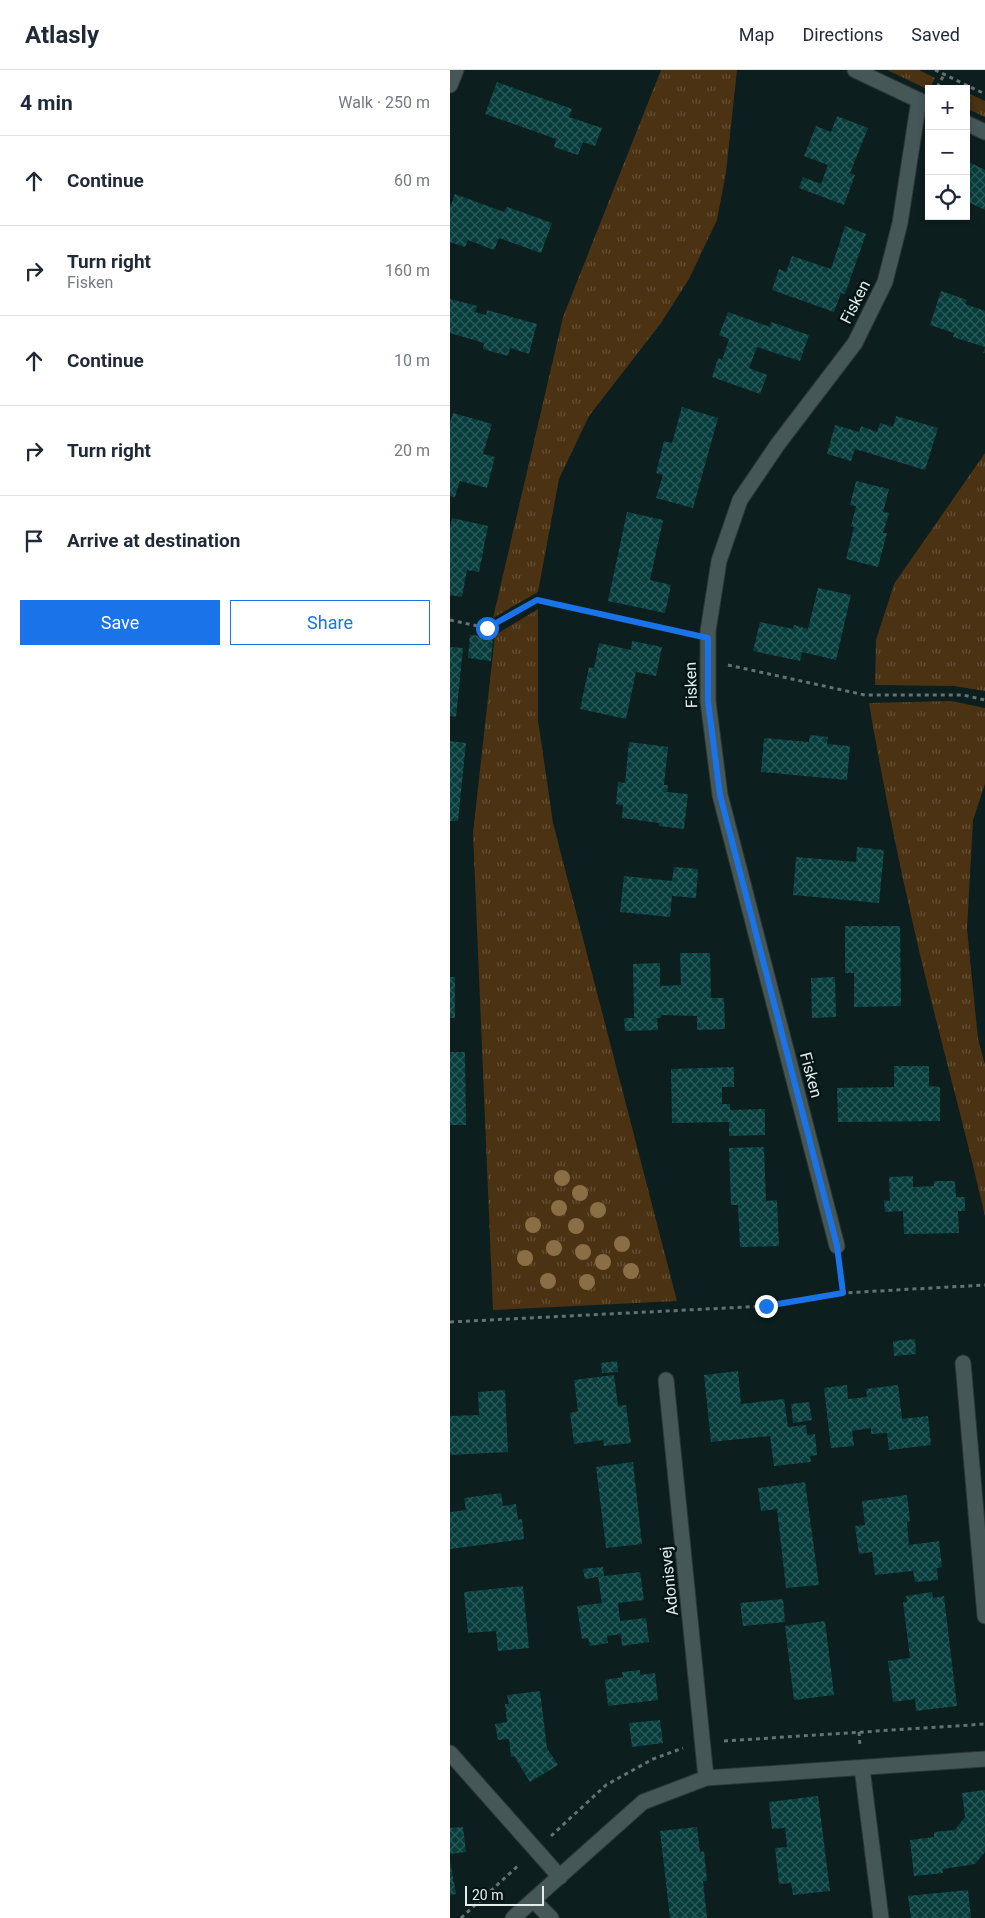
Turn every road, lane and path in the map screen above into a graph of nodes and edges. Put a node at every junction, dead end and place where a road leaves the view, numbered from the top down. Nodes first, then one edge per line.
1 (456, 70) edge
2 (855, 70) edge
3 (934, 70) edge
4 (944, 75) junction
5 (450, 84) edge
6 (938, 85) edge
7 (985, 94) edge
8 (924, 102) edge
9 (970, 125) edge
10 (985, 132) edge
11 (450, 620) edge
12 (708, 638) junction
13 (708, 660) junction
14 (985, 700) edge
15 (837, 1246) joint
16 (985, 1285) edge
17 (843, 1293) junction
18 (450, 1322) edge
19 (962, 1363) dead end
20 (666, 1380) dead end
21 (985, 1616) edge
22 (450, 1753) edge
23 (985, 1759) edge
24 (862, 1768) junction
25 (706, 1778) junction
26 (560, 1877) junction
27 (533, 1900) junction
28 (513, 1918) edge
29 (551, 1918) edge
30 (880, 1918) edge

1 - 5 street
2 - 8 street
3 - 4 path
4 - 6 path
4 - 7 path
8 - 12 street, Fisken
9 - 10 street
11 - 12 path
12 - 13 street, Fisken
13 - 14 path
13 - 15 street, Fisken
15 - 17 path
16 - 17 path
17 - 18 path
19 - 21 street
20 - 25 street, Adonisvej
22 - 26 street
23 - 24 street
24 - 25 street
24 - 30 street
25 - 26 street
26 - 27 street
27 - 28 street
27 - 29 street

